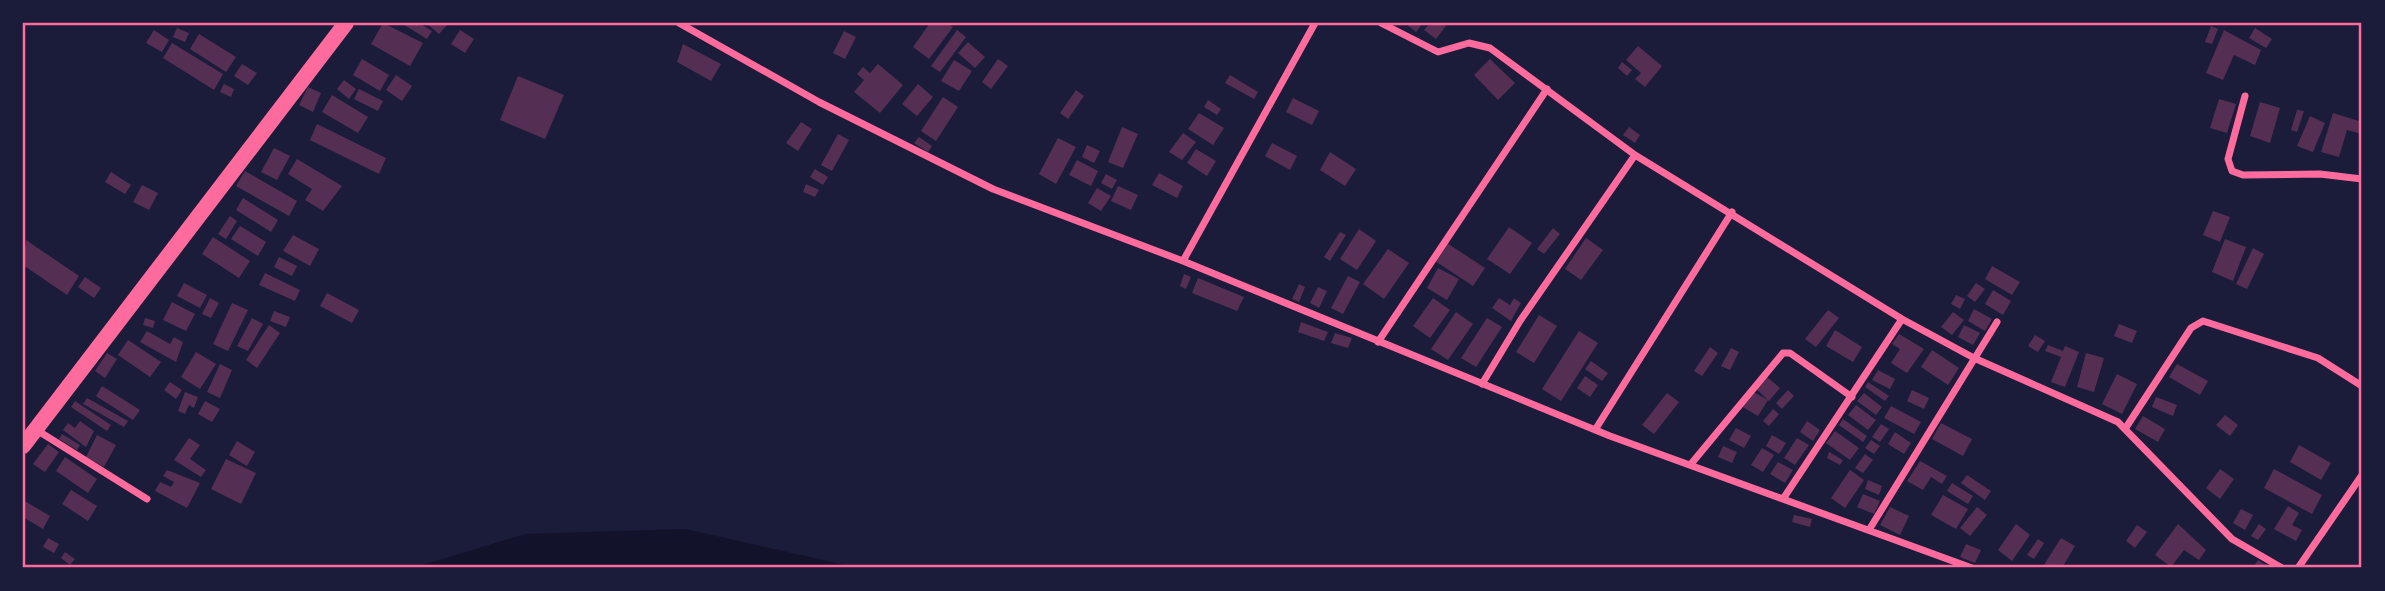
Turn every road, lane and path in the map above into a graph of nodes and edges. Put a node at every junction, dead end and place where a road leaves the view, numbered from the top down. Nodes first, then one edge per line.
1 (346, 23) edge
2 (679, 23) edge
3 (1315, 23) edge
4 (1381, 23) edge
5 (1547, 89) junction
6 (2245, 96) dead end
7 (1635, 155) junction
8 (2362, 179) edge
9 (1732, 212) junction
10 (1183, 261) junction
11 (1902, 318) junction
12 (1997, 322) dead end
13 (1378, 342) junction
14 (1974, 358) junction
15 (1482, 384) junction
16 (2362, 386) edge
17 (1852, 397) junction
18 (35, 429) junction
19 (2125, 429) junction
20 (1595, 430) junction
21 (23, 446) edge
22 (1691, 464) junction
23 (2362, 475) edge
24 (147, 499) dead end
25 (1783, 499) junction
26 (1869, 530) junction
27 (1972, 568) edge
28 (2282, 568) edge
29 (2298, 568) edge

1 - 18 main road
2 - 10 street
3 - 10 street
4 - 5 street
5 - 7 street
5 - 13 street
6 - 8 street
7 - 9 street
7 - 15 street
9 - 11 street
9 - 20 street
10 - 13 street
11 - 14 street
11 - 17 street
12 - 14 street
13 - 15 street
14 - 19 street
14 - 26 street
15 - 20 street
16 - 19 street
17 - 22 street
17 - 25 street
18 - 21 main road
18 - 24 street
19 - 28 street
20 - 22 street
22 - 25 street
23 - 29 street
25 - 26 street
26 - 27 street

